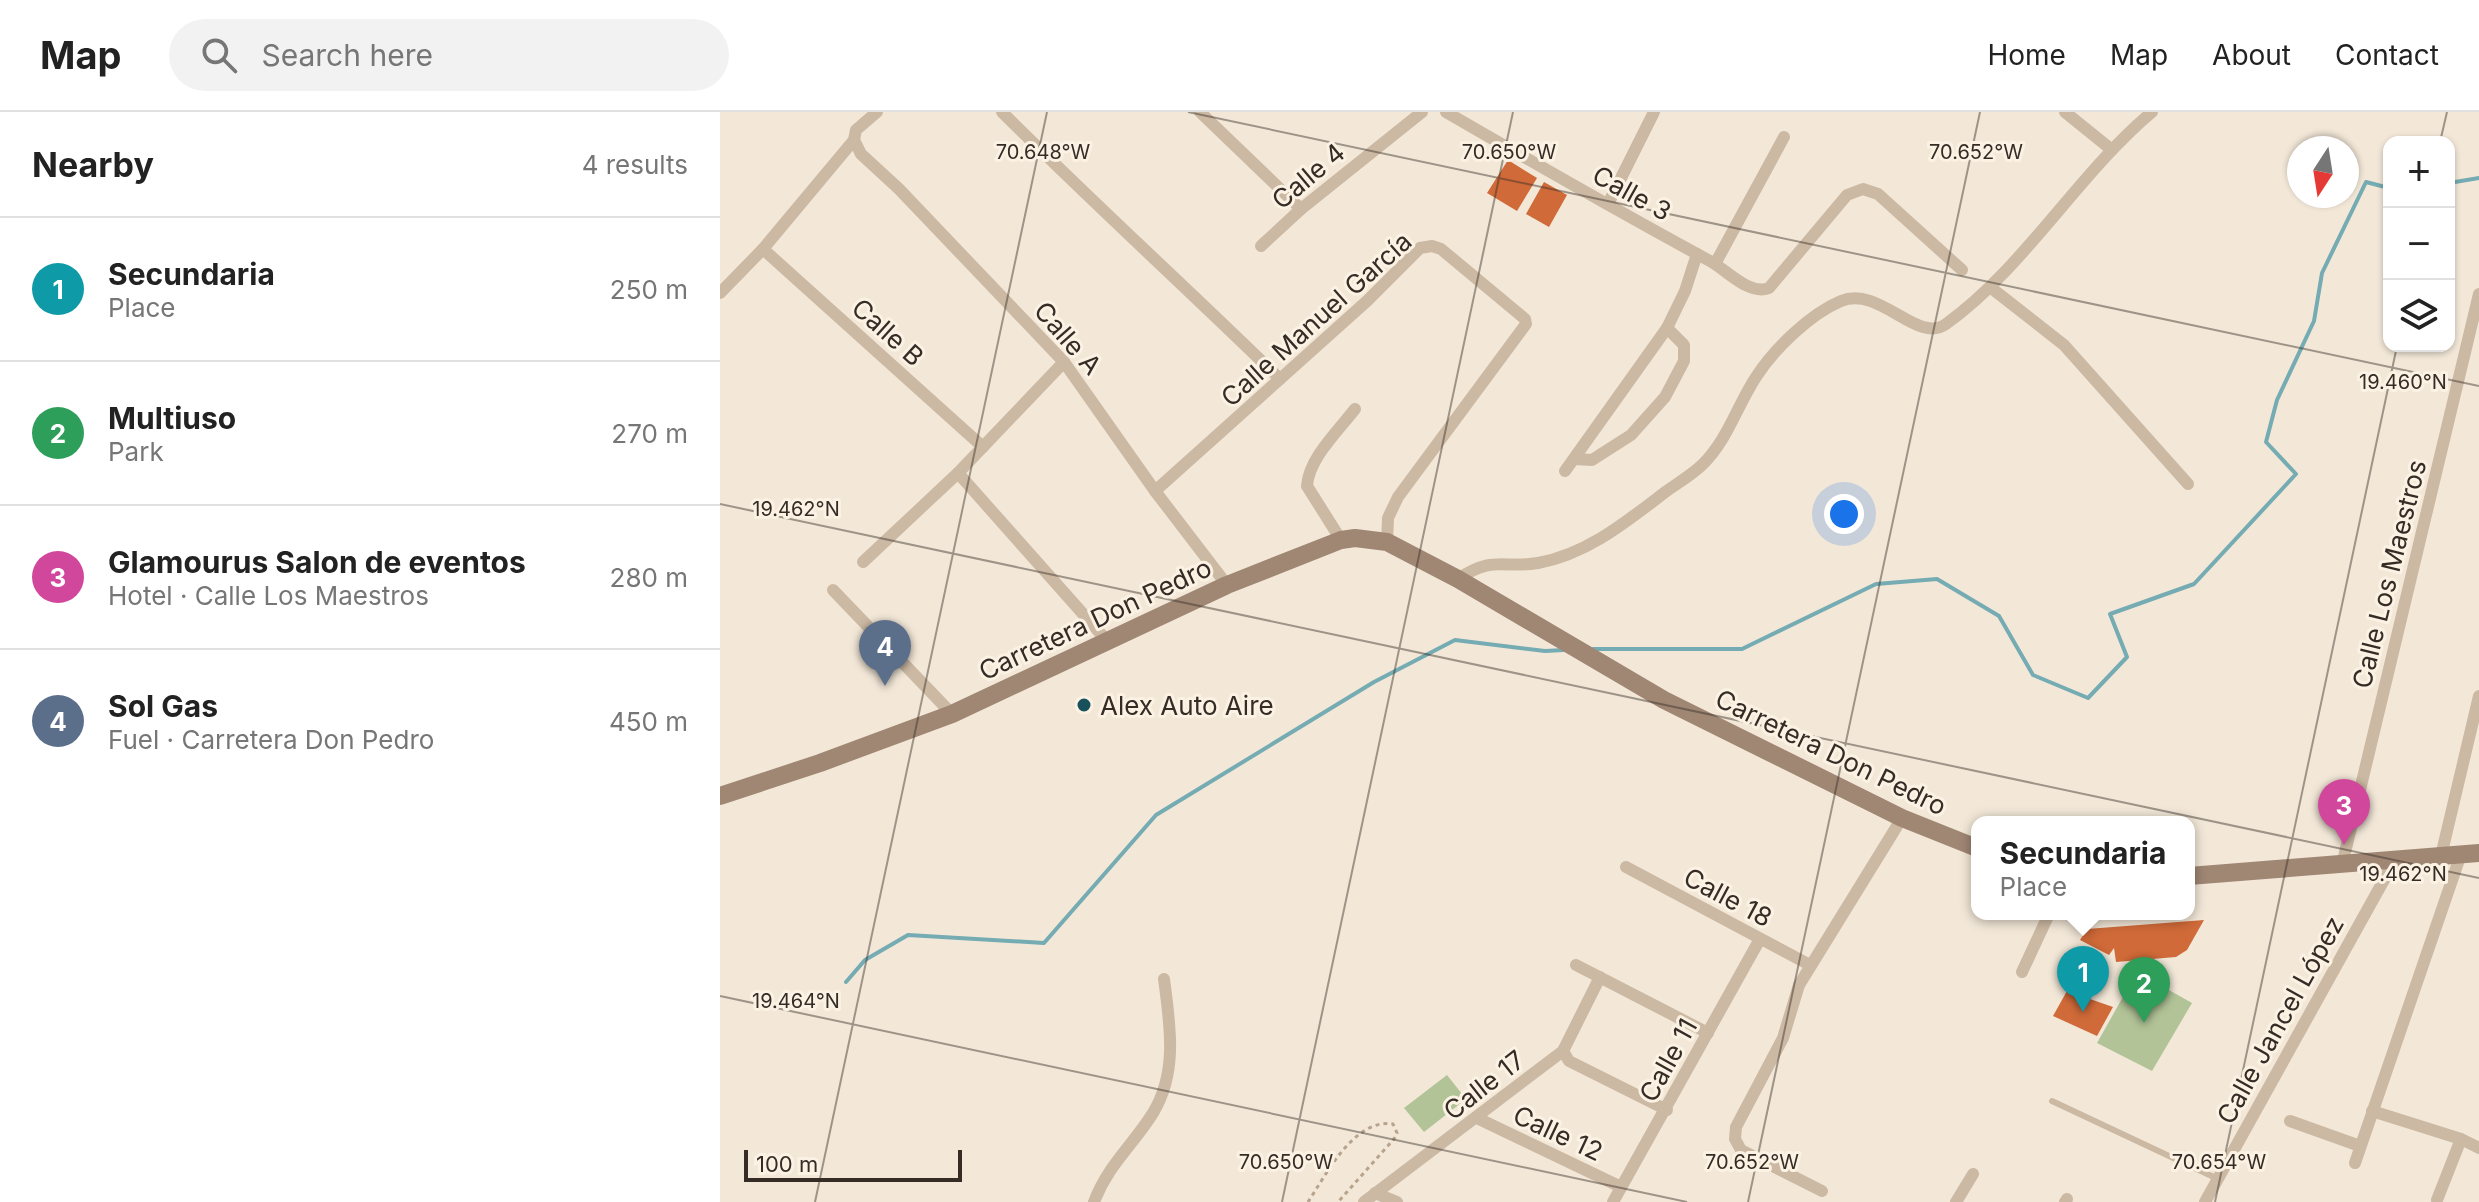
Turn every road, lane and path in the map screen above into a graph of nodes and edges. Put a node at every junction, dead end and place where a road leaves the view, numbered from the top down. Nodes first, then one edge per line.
1 (877, 112) edge
2 (1002, 112) edge
3 (1200, 112) edge
4 (1422, 112) edge
5 (1446, 112) edge
6 (1654, 112) edge
7 (2065, 112) edge
8 (2152, 112) edge
9 (1784, 137) dead end
10 (854, 140) junction
11 (2112, 150) junction
12 (1608, 204) junction
13 (1301, 209) junction
14 (1261, 246) dead end
15 (763, 249) junction
16 (1697, 254) junction
17 (1715, 264) junction
18 (1962, 270) dead end
19 (1990, 287) junction
20 (720, 293) edge
21 (2479, 294) edge
22 (1667, 328) junction
23 (1064, 362) junction
24 (1280, 379) junction
25 (1355, 409) dead end
26 (983, 447) junction
27 (1574, 459) junction
28 (1565, 471) dead end
29 (958, 473) junction
30 (2188, 484) dead end
31 (1155, 491) junction
32 (1341, 540) junction
33 (1387, 542) junction
34 (863, 562) dead end
35 (1458, 579) junction
36 (1227, 585) junction
37 (833, 590) dead end
38 (1108, 642) junction
39 (2479, 696) edge
40 (952, 714) junction
41 (720, 796) edge
42 (1902, 818) junction
43 (1971, 846) edge
44 (2470, 854) edge
45 (2441, 856) junction
46 (2395, 860) junction
47 (2342, 865) junction
48 (1626, 867) dead end
49 (2195, 876) edge
50 (2046, 920) edge
51 (1760, 939) junction
52 (1576, 965) dead end
53 (1810, 965) junction
54 (2022, 972) dead end
55 (1600, 977) junction
56 (1164, 979) dead end
57 (1708, 1033) junction
58 (1563, 1051) junction
59 (2052, 1101) dead end
60 (1667, 1110) junction
61 (2372, 1111) junction
62 (1477, 1118) junction
63 (2290, 1121) dead end
64 (2461, 1139) junction
65 (2360, 1146) junction
66 (2479, 1148) edge
67 (2355, 1163) dead end
68 (1973, 1174) dead end
69 (2218, 1179) junction
70 (1621, 1187) junction
71 (1822, 1191) dead end
72 (1375, 1193) junction
73 (2437, 1200) dead end
74 (1094, 1202) edge
75 (1308, 1202) edge
76 (1338, 1202) edge
77 (1364, 1202) edge
78 (1397, 1202) edge
79 (1613, 1202) edge
80 (1956, 1202) edge
81 (2205, 1202) edge

1 - 10 street
2 - 24 street
3 - 13 street
4 - 13 street, Calle 4
5 - 12 street, Calle 3
6 - 12 street
7 - 11 street
8 - 11 street
9 - 17 street
10 - 15 street
10 - 23 street, Calle A
11 - 19 street
12 - 16 street, Calle 3
13 - 14 street, Calle 4
15 - 20 street
15 - 26 street, Calle B
16 - 17 street, Calle 3
16 - 22 street
17 - 18 street, Calle 3
19 - 30 street
19 - 35 street
21 - 47 street, Calle Los Maestros
22 - 27 street
22 - 27 street
23 - 26 street
23 - 31 street, Calle A
24 - 31 street, Calle Manuel García
24 - 33 street, Calle Manuel García
25 - 32 street
26 - 29 street
27 - 28 street
29 - 34 street
29 - 38 street
31 - 36 street, Calle A
32 - 33 street, Carretera Don Pedro
32 - 36 street, Carretera Don Pedro
33 - 35 street, Carretera Don Pedro
35 - 42 street, Carretera Don Pedro
36 - 38 street, Carretera Don Pedro
37 - 40 street
38 - 40 street, Carretera Don Pedro
39 - 45 street
40 - 41 street, Carretera Don Pedro
42 - 43 street, Carretera Don Pedro
42 - 53 street
44 - 45 street
44 - 61 street
45 - 46 street
46 - 47 street
46 - 69 street, Calle Jancel López
47 - 49 street
48 - 51 street, Calle 18
50 - 54 street
51 - 53 street, Calle 18
51 - 57 street, Calle 11
52 - 55 street
53 - 71 street
55 - 57 street
55 - 58 street, Calle 17
56 - 74 street
57 - 60 street, Calle 11
58 - 60 street
58 - 62 street, Calle 17
59 - 69 lane
60 - 70 street, Calle 11
61 - 64 street
61 - 65 street
62 - 70 street, Calle 12
62 - 72 street, Calle 17
63 - 65 street
64 - 66 street
64 - 73 street
65 - 67 street
68 - 80 street
69 - 81 street, Calle Jancel López
70 - 79 street, Calle 11
72 - 77 street, Calle 17
72 - 78 street
75 - 76 path

